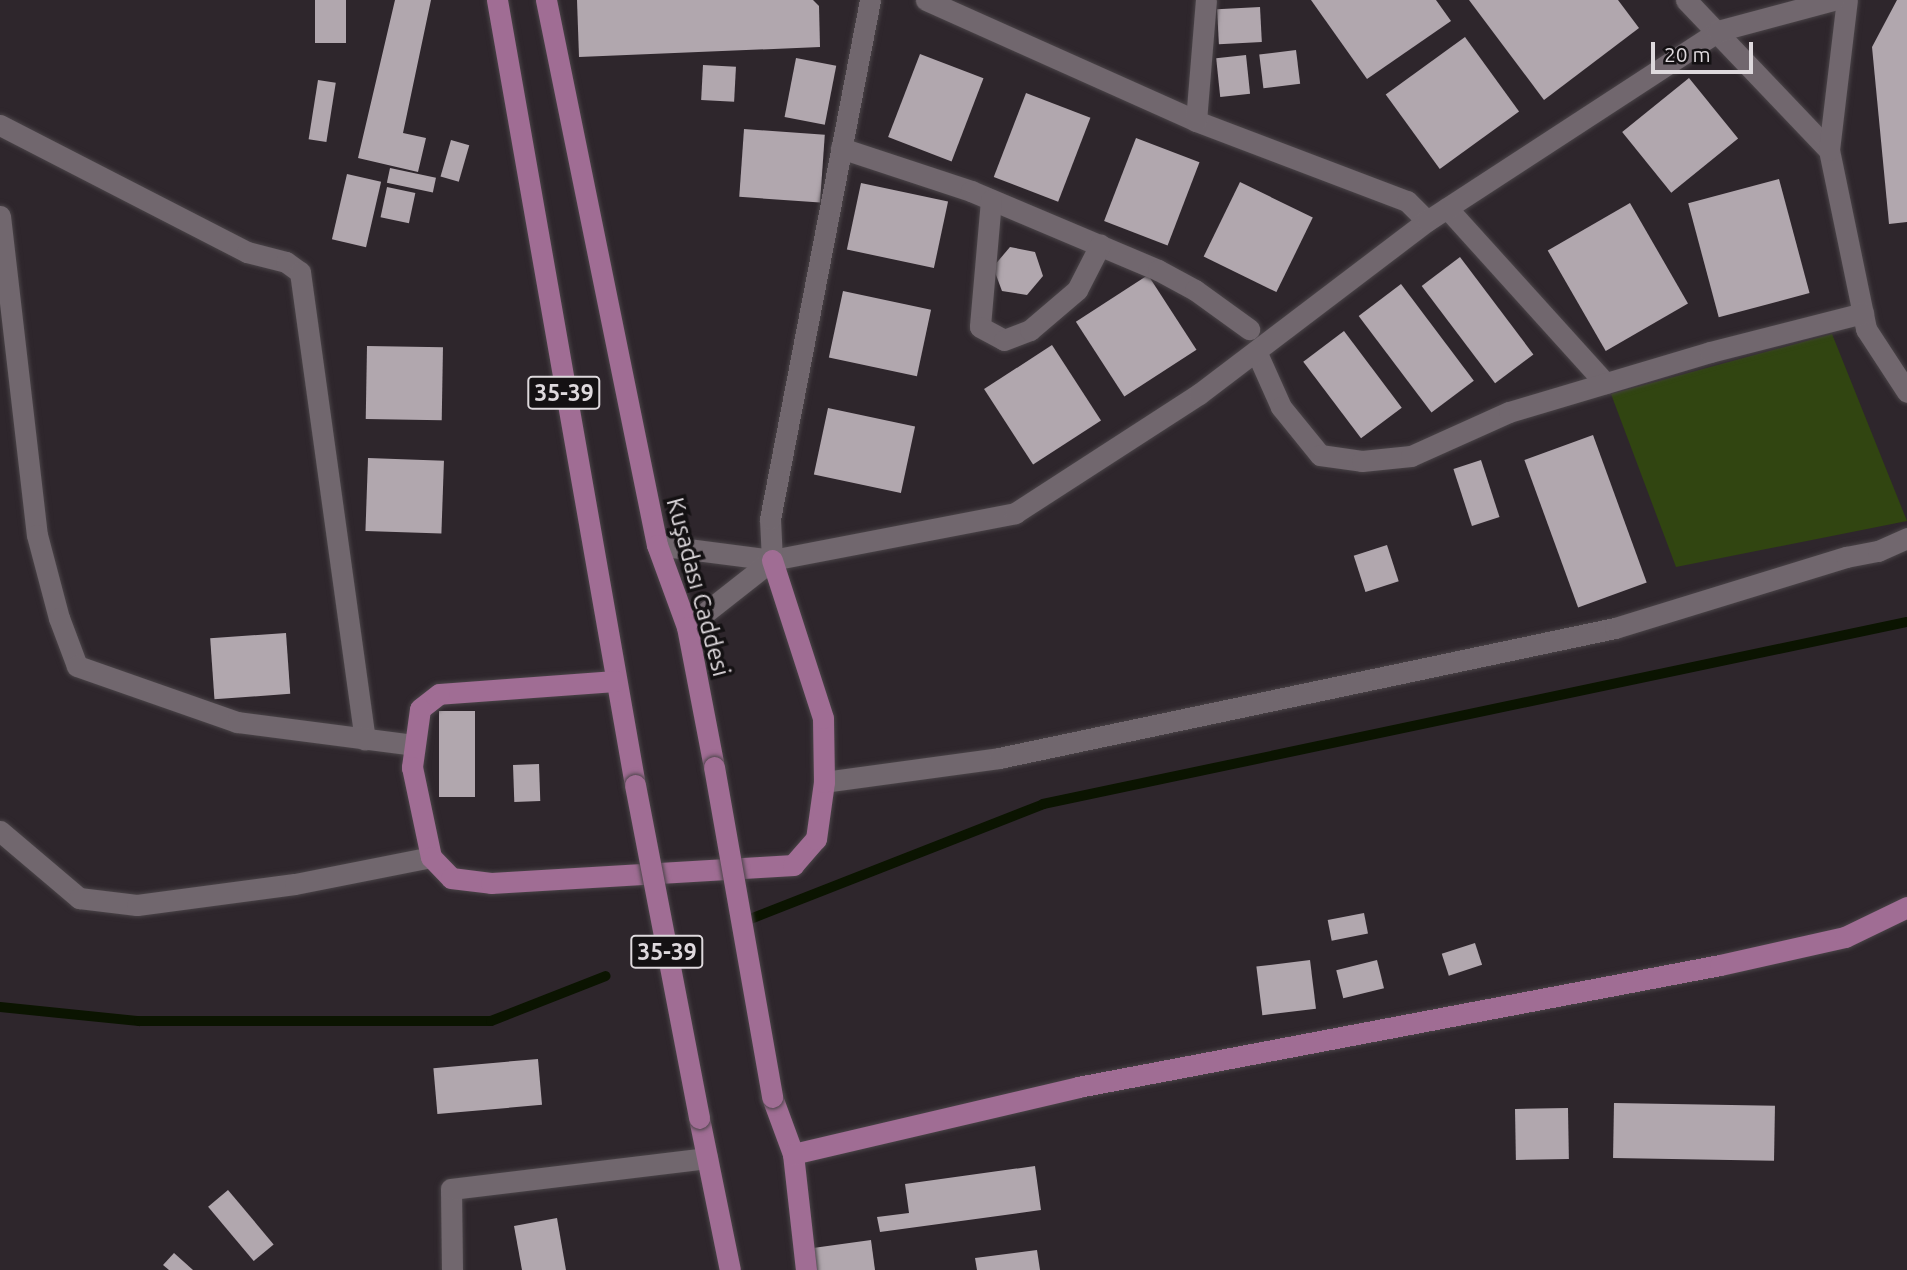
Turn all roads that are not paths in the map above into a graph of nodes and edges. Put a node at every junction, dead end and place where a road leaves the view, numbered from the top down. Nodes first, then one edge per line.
1 (497, 0) edge
2 (546, 0) edge
3 (870, 0) edge
4 (926, 0) edge
5 (1206, 0) edge
6 (1686, 0) edge
7 (1834, 0) edge
8 (1847, 0) edge
9 (1718, 32) junction
10 (1196, 121) junction
11 (0, 125) edge
12 (841, 148) junction
13 (1829, 150) junction
14 (991, 200) junction
15 (1447, 208) junction
16 (0, 216) edge
17 (1427, 221) junction
18 (1100, 245) junction
19 (1863, 313) junction
20 (1248, 329) dead end
21 (1256, 351) junction
22 (1605, 383) junction
23 (1907, 392) edge
24 (1907, 538) edge
25 (657, 545) junction
26 (772, 560) junction
27 (687, 627) junction
28 (615, 681) junction
29 (365, 739) junction
30 (415, 745) junction
31 (824, 782) junction
32 (0, 831) edge
33 (431, 857) junction
34 (1907, 906) edge
35 (793, 1154) junction
36 (707, 1158) junction
37 (453, 1270) edge
38 (730, 1270) edge
39 (806, 1270) edge

1 - 28 main road, 35-39
2 - 25 main road, Kuşadası Caddesi / 35-39
3 - 12 street
4 - 10 street
5 - 10 street
6 - 9 street
7 - 9 street
8 - 13 street
9 - 13 street
9 - 15 street
10 - 17 street
11 - 29 street
12 - 14 street
12 - 26 street
13 - 19 street
14 - 18 street
14 - 18 street
15 - 17 street
15 - 22 street
16 - 29 street
17 - 21 street
18 - 20 street
19 - 22 street
19 - 23 street
21 - 22 street
21 - 26 street
24 - 31 street
25 - 26 street
25 - 27 main road, Kuşadası Caddesi / 35-39
26 - 27 street
26 - 31 main road
27 - 35 main road, Kuşadası Caddesi / 35-39, bridge
28 - 30 main road
28 - 36 main road, 35-39, bridge
29 - 30 street
30 - 33 main road
31 - 33 main road
32 - 33 street
34 - 35 main road
35 - 39 main road, Kuşadası Caddesi / 35-39
36 - 37 street
36 - 38 main road, 35-39

